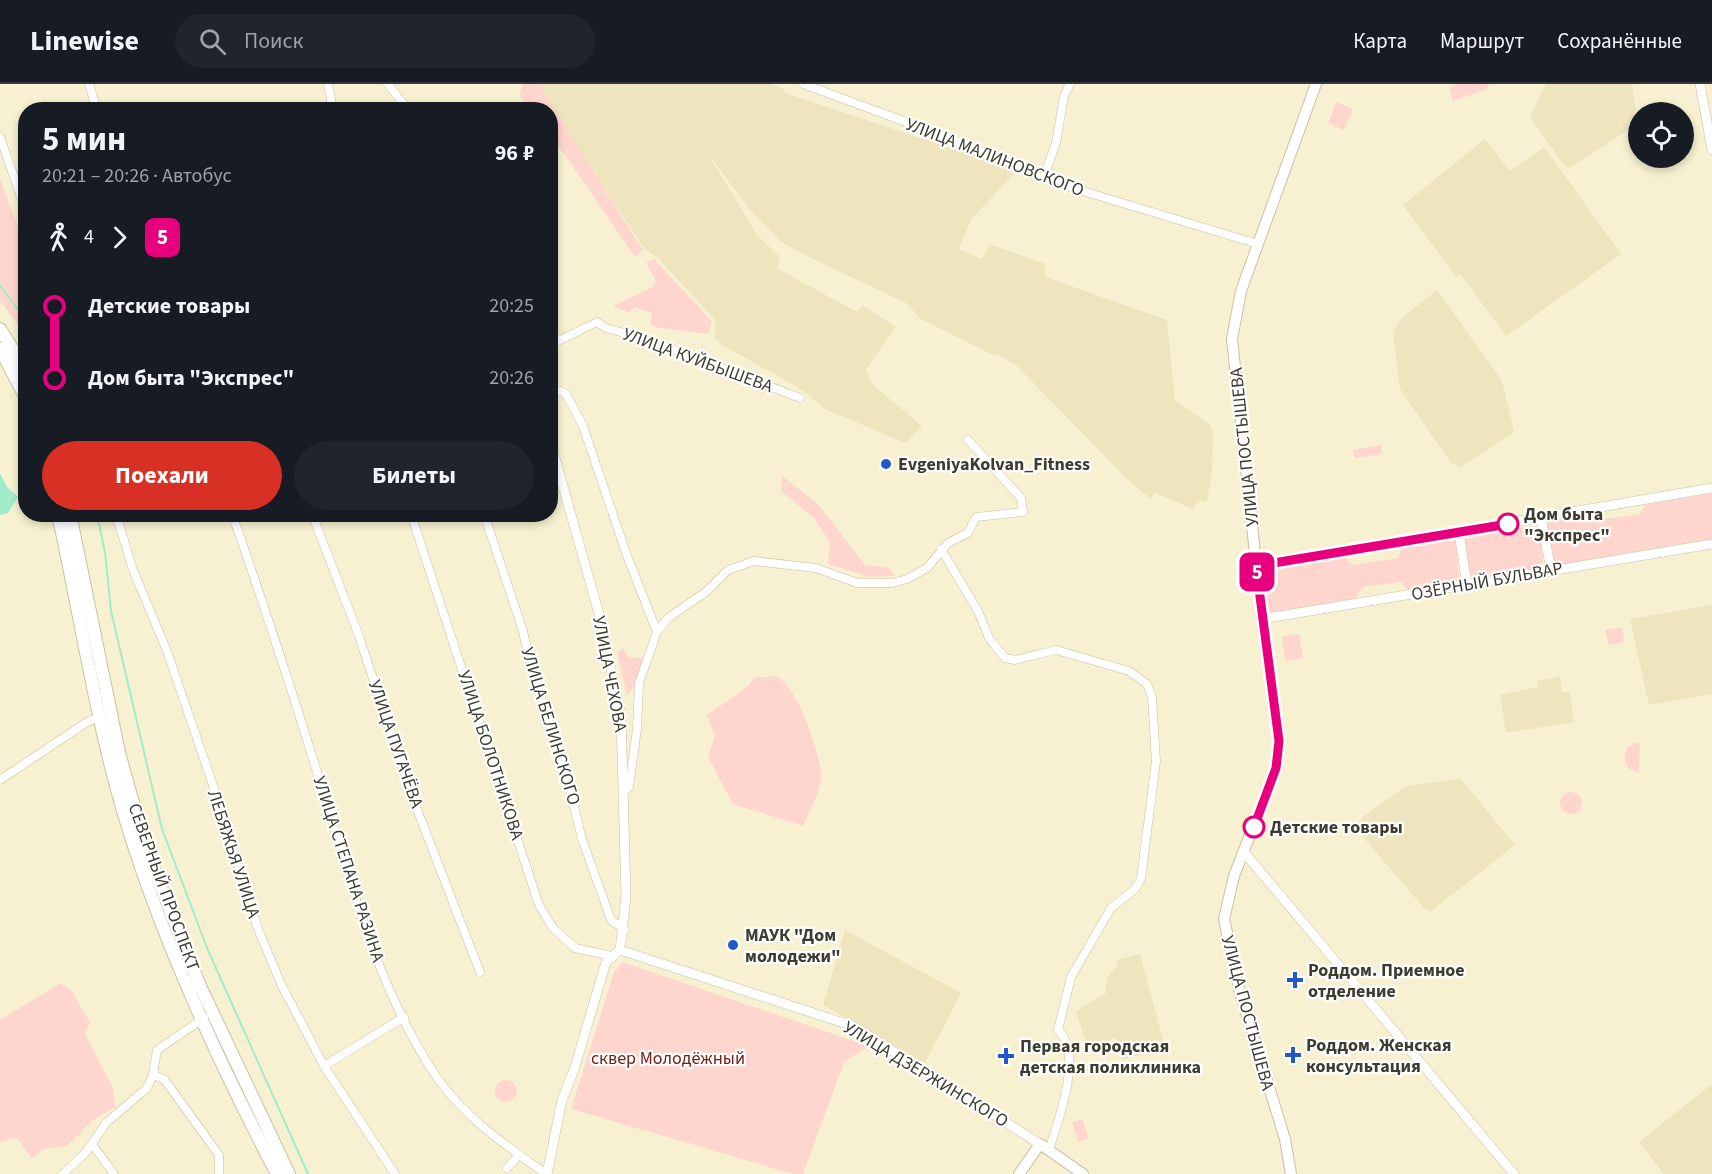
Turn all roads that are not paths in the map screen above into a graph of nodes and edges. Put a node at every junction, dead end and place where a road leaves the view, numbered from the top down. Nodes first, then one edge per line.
1 (89, 84) edge
2 (328, 84) edge
3 (388, 84) edge
4 (803, 84) edge
5 (1070, 84) edge
6 (1316, 84) edge
7 (1700, 84) edge
8 (95, 102) edge
9 (331, 102) edge
10 (402, 102) edge
11 (0, 137) edge
12 (1712, 150) edge
13 (1043, 178) junction
14 (18, 189) edge
15 (1258, 244) junction
16 (0, 329) edge
17 (558, 341) edge
18 (0, 349) edge
19 (18, 358) edge
20 (18, 383) edge
21 (558, 392) edge
22 (800, 398) dead end
23 (968, 440) dead end
24 (558, 468) edge
25 (1712, 488) edge
26 (1541, 518) junction
27 (60, 522) edge
28 (72, 522) edge
29 (118, 522) edge
30 (235, 522) edge
31 (315, 522) edge
32 (414, 522) edge
33 (487, 522) edge
34 (1459, 532) junction
35 (1712, 544) edge
36 (941, 549) junction
37 (1256, 566) junction
38 (1551, 570) junction
39 (1467, 585) junction
40 (1262, 619) junction
41 (657, 632) junction
42 (100, 717) junction
43 (0, 780) edge
44 (625, 791) junction
45 (1244, 852) junction
46 (156, 892) junction
47 (625, 930) junction
48 (616, 953) junction
49 (480, 972) dead end
50 (208, 1016) junction
51 (404, 1017) junction
52 (324, 1066) junction
53 (153, 1075) junction
54 (92, 1144) junction
55 (1044, 1147) junction
56 (519, 1155) junction
57 (507, 1168) dead end
58 (274, 1173) edge
59 (63, 1174) edge
60 (114, 1174) edge
61 (219, 1174) edge
62 (289, 1174) edge
63 (394, 1174) edge
64 (547, 1174) edge
65 (1019, 1174) edge
66 (1083, 1174) edge
67 (1291, 1174) edge
68 (1514, 1174) edge

1 - 8 street
2 - 9 street
3 - 10 street
4 - 13 street, УЛИЦА МАЛИНОВСКОГО
5 - 13 street
6 - 15 main road, УЛИЦА ПОСТЫШЕВА
7 - 12 street
11 - 14 street
13 - 15 street, УЛИЦА МАЛИНОВСКОГО
15 - 37 main road, УЛИЦА ПОСТЫШЕВА
16 - 19 main road
17 - 22 street, УЛИЦА КУЙБЫШЕВА
18 - 20 main road
21 - 41 street
23 - 36 street
24 - 44 street, УЛИЦА ЧЕХОВА
25 - 26 street
26 - 34 street
26 - 38 street
27 - 42 main road, СЕВЕРНЫЙ ПРОСПЕКТ
28 - 46 main road, СЕВЕРНЫЙ ПРОСПЕКТ
29 - 52 street, ЛЕБЯЖЬЯ УЛИЦА
30 - 51 street, УЛИЦА СТЕПАНА РАЗИНА
31 - 49 street, УЛИЦА ПУГАЧЁВА
32 - 48 street, УЛИЦА БОЛОТНИКОВА
33 - 47 street, УЛИЦА БЕЛИНСКОГО
34 - 37 street
34 - 39 street
35 - 38 street, ОЗЁРНЫЙ БУЛЬВАР
36 - 41 street
36 - 55 street
37 - 40 main road, УЛИЦА ПОСТЫШЕВА
38 - 39 street, ОЗЁРНЫЙ БУЛЬВАР
39 - 40 street, ОЗЁРНЫЙ БУЛЬВАР
40 - 45 main road, УЛИЦА ПОСТЫШЕВА
41 - 44 street
42 - 43 street
42 - 46 main road, СЕВЕРНЫЙ ПРОСПЕКТ
44 - 47 street, УЛИЦА ЧЕХОВА
45 - 67 main road, УЛИЦА ПОСТЫШЕВА
45 - 68 street
46 - 50 main road, СЕВЕРНЫЙ ПРОСПЕКТ
47 - 48 street, УЛИЦА ЧЕХОВА
48 - 55 street, УЛИЦА ДЗЕРЖИНСКОГО
48 - 64 street, УЛИЦА ЧЕХОВА
50 - 53 street
50 - 58 main road, СЕВЕРНЫЙ ПРОСПЕКТ
50 - 62 main road, СЕВЕРНЫЙ ПРОСПЕКТ
51 - 52 street
51 - 56 street, УЛИЦА СТЕПАНА РАЗИНА
52 - 63 street, ЛЕБЯЖЬЯ УЛИЦА
53 - 54 street
53 - 61 street
54 - 59 street
54 - 60 street
55 - 65 main road
55 - 66 main road, УЛИЦА ДЗЕРЖИНСКОГО
56 - 57 street
56 - 64 street, УЛИЦА СТЕПАНА РАЗИНА

